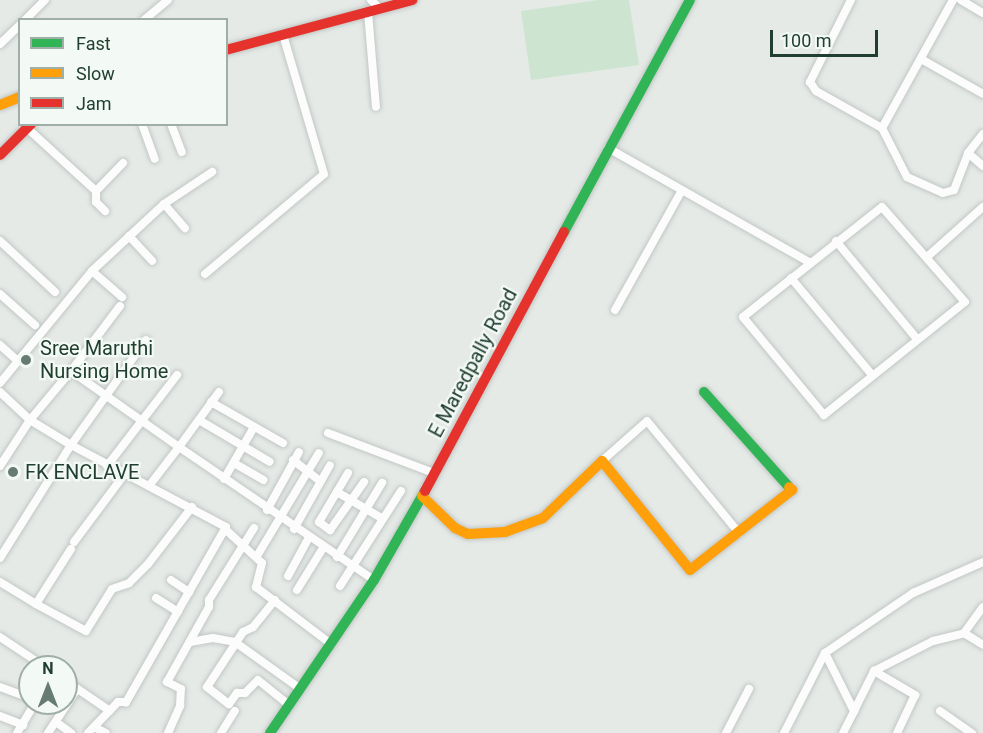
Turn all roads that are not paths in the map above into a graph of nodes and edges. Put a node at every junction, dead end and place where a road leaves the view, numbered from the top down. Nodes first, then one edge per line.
1 (168, 0) edge
2 (371, 0) edge
3 (412, 0) edge
4 (690, 0) edge
5 (851, 0) edge
6 (953, 0) edge
7 (961, 0) edge
8 (42, 1) edge
9 (380, 9) junction
10 (368, 12) junction
11 (983, 13) edge
12 (27, 18) edge
13 (146, 18) edge
14 (18, 27) edge
15 (283, 35) junction
16 (0, 44) edge
17 (228, 49) edge
18 (921, 58) junction
19 (983, 94) edge
20 (18, 98) edge
21 (0, 105) edge
22 (376, 107) dead end
23 (29, 126) edge
24 (143, 126) edge
25 (172, 126) edge
26 (882, 128) junction
27 (983, 134) edge
28 (608, 148) junction
29 (182, 152) dead end
30 (968, 153) junction
31 (0, 156) edge
32 (155, 159) dead end
33 (123, 163) dead end
34 (983, 166) edge
35 (212, 172) dead end
36 (682, 190) junction
37 (96, 191) junction
38 (164, 204) junction
39 (983, 207) edge
40 (105, 211) dead end
41 (185, 228) dead end
42 (129, 236) junction
43 (0, 241) edge
44 (836, 241) junction
45 (927, 257) junction
46 (152, 261) dead end
47 (809, 262) junction
48 (92, 271) junction
49 (205, 274) dead end
50 (790, 278) junction
51 (55, 292) dead end
52 (0, 294) edge
53 (615, 310) dead end
54 (35, 325) dead end
55 (916, 339) junction
56 (146, 340) dead end
57 (0, 345) edge
58 (18, 361) junction
59 (72, 371) junction
60 (177, 375) dead end
61 (872, 375) junction
62 (0, 383) edge
63 (0, 392) edge
64 (219, 392) dead end
65 (704, 392) dead end
66 (108, 395) junction
67 (211, 402) junction
68 (30, 420) junction
69 (199, 420) junction
70 (144, 421) junction
71 (254, 427) junction
72 (328, 433) dead end
73 (283, 443) dead end
74 (71, 445) junction
75 (243, 446) junction
76 (179, 447) junction
77 (299, 452) dead end
78 (319, 453) dead end
79 (293, 459) junction
80 (602, 461) junction
81 (270, 462) dead end
82 (234, 463) junction
83 (330, 465) dead end
84 (0, 466) edge
85 (107, 466) junction
86 (308, 472) junction
87 (348, 473) dead end
88 (434, 473) junction
89 (124, 475) junction
90 (224, 479) junction
91 (263, 480) dead end
92 (320, 481) junction
93 (364, 482) dead end
94 (382, 483) dead end
95 (149, 486) junction
96 (401, 491) dead end
97 (337, 492) junction
98 (422, 496) junction
99 (352, 502) junction
100 (192, 507) junction
101 (267, 510) junction
102 (366, 510) junction
103 (383, 519) junction
104 (281, 520) junction
105 (254, 528) dead end
106 (225, 529) junction
107 (294, 529) junction
108 (739, 533) junction
109 (308, 539) junction
110 (244, 545) junction
111 (323, 548) junction
112 (257, 556) junction
113 (337, 557) junction
114 (0, 558) edge
115 (983, 562) edge
116 (352, 567) junction
117 (288, 576) dead end
118 (171, 580) dead end
119 (374, 580) junction
120 (0, 582) edge
121 (340, 586) dead end
122 (297, 590) dead end
123 (189, 592) junction
124 (156, 598) dead end
125 (274, 600) junction
126 (36, 604) junction
127 (983, 607) edge
128 (178, 612) junction
129 (964, 633) junction
130 (0, 637) edge
131 (190, 642) junction
132 (235, 642) junction
133 (331, 644) junction
134 (983, 645) edge
135 (825, 653) junction
136 (27, 655) edge
137 (874, 671) junction
138 (0, 687) edge
139 (299, 688) junction
140 (78, 689) edge
141 (749, 689) dead end
142 (18, 694) edge
143 (289, 705) junction
144 (110, 711) junction
145 (235, 711) dead end
146 (854, 711) junction
147 (940, 711) dead end
148 (28, 715) edge
149 (61, 715) edge
150 (0, 716) edge
151 (56, 722) junction
152 (23, 725) junction
153 (91, 730) edge
154 (17, 733) edge
155 (48, 733) edge
156 (71, 733) edge
157 (106, 733) edge
158 (168, 733) edge
159 (221, 733) edge
160 (270, 733) edge
161 (726, 733) edge
162 (784, 733) edge
163 (843, 733) edge
164 (897, 733) edge
165 (972, 733) edge

1 - 13 street
2 - 9 street
3 - 9 main road
4 - 28 main road, E Maredpally Road
5 - 26 street
6 - 18 street
7 - 11 street
8 - 12 street
9 - 10 main road
10 - 15 main road
10 - 22 street
14 - 16 street
15 - 17 main road
15 - 49 street
18 - 19 street
18 - 26 street
20 - 21 main road
23 - 31 main road
23 - 37 street
24 - 32 street
25 - 29 street
26 - 30 street
27 - 30 street
28 - 36 street
28 - 88 main road, E Maredpally Road
30 - 34 street
33 - 37 street
35 - 38 street
36 - 47 street
36 - 53 street
37 - 40 street
38 - 41 street
38 - 42 street
39 - 45 street
42 - 46 street
42 - 48 street
43 - 51 street
44 - 45 street
44 - 47 street
44 - 55 street
45 - 55 street
47 - 50 street
48 - 58 street
48 - 59 street
50 - 61 street
50 - 61 street
52 - 54 street
55 - 61 street
56 - 66 street
57 - 58 street
58 - 62 street
59 - 66 street
59 - 68 street
60 - 70 street
63 - 68 street
64 - 67 street
65 - 108 main road
66 - 70 street
66 - 74 street
67 - 69 street
67 - 71 street
68 - 74 street
68 - 84 street
69 - 75 street
69 - 76 street
70 - 76 street
70 - 85 street
71 - 73 street
71 - 75 street
72 - 88 street
74 - 85 street
74 - 114 street
75 - 81 street
75 - 82 street
76 - 90 street
76 - 95 street
77 - 79 street
78 - 86 street
79 - 86 street
79 - 101 street
80 - 98 main road
80 - 108 main road
80 - 108 street
82 - 90 street
82 - 91 street
83 - 92 street
85 - 89 street
86 - 92 street
86 - 104 street
87 - 97 street
88 - 98 main road, E Maredpally Road
89 - 95 street
89 - 126 street
90 - 101 street
92 - 107 street
93 - 99 street
94 - 102 street
95 - 100 street
96 - 103 street
97 - 99 street
97 - 99 street
98 - 119 main road, E Maredpally Road
99 - 102 street
100 - 106 street
100 - 126 street
101 - 104 street
102 - 103 street
102 - 113 street
103 - 116 street
104 - 107 street
104 - 112 street
105 - 110 street
106 - 110 street
106 - 123 street
107 - 109 street
109 - 111 street
109 - 117 street
110 - 112 street
110 - 131 street
111 - 113 street
111 - 122 street
112 - 125 street
113 - 116 street
115 - 135 street
116 - 119 street
116 - 121 street
118 - 123 street
119 - 133 main road, E Maredpally Road
120 - 126 street
123 - 128 street
124 - 128 street
125 - 132 street
125 - 133 street
127 - 129 street
128 - 144 street
129 - 134 street
129 - 137 street
130 - 136 street
131 - 132 street
131 - 158 street
132 - 139 street
132 - 143 street
133 - 139 main road, E Maredpally Road
135 - 146 street
135 - 162 street
137 - 146 street
137 - 164 street
138 - 142 street
139 - 143 main road, E Maredpally Road
140 - 144 street
141 - 161 street
143 - 160 main road, E Maredpally Road
144 - 153 street
145 - 159 street
146 - 163 street
147 - 165 street
148 - 152 street
149 - 151 street
150 - 152 street
151 - 155 street
151 - 156 street
152 - 154 street
153 - 157 street

